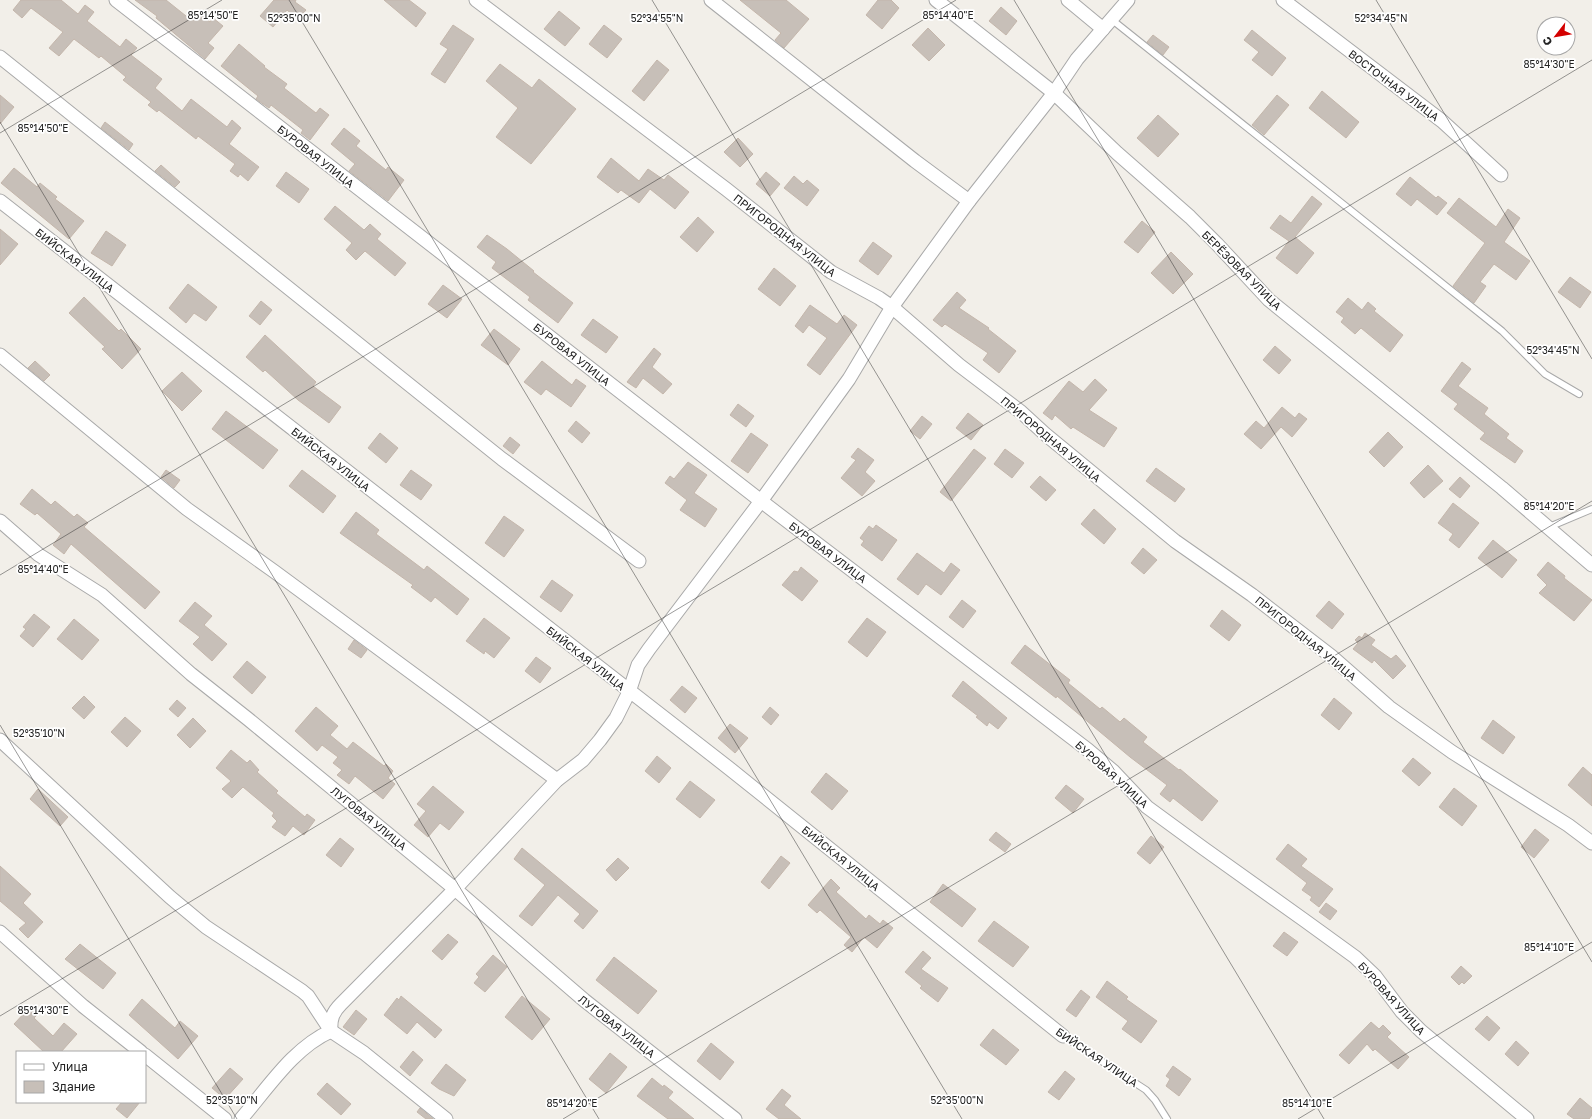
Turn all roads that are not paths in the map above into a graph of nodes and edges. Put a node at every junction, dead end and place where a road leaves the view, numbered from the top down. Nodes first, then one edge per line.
1 (116, 0) edge
2 (476, 0) edge
3 (711, 0) edge
4 (936, 0) edge
5 (1068, 0) edge
6 (1128, 0) edge
7 (1283, 0) edge
8 (1107, 24) junction
9 (0, 58) edge
10 (1054, 93) junction
11 (1501, 175) dead end
12 (0, 201) edge
13 (969, 201) junction
14 (892, 307) junction
15 (0, 355) edge
16 (1579, 394) dead end
17 (761, 501) junction
18 (1592, 509) edge
19 (0, 521) edge
20 (1549, 528) junction
21 (639, 561) dead end
22 (1592, 565) edge
23 (629, 692) junction
24 (0, 740) edge
25 (557, 780) junction
26 (1592, 843) edge
27 (455, 889) junction
28 (0, 932) edge
29 (331, 1031) junction
30 (1063, 1036) joint
31 (140, 1051) edge
32 (146, 1056) edge
33 (225, 1119) edge
34 (241, 1119) edge
35 (446, 1119) edge
36 (735, 1119) edge
37 (1167, 1119) edge
38 (1527, 1119) edge

1 - 17 street, БУРОВАЯ УЛИЦА
2 - 14 street, ПРИГОРОДНАЯ УЛИЦА
3 - 13 street
4 - 10 street, БЕРЁЗОВАЯ УЛИЦА
5 - 8 street
6 - 8 street
7 - 11 street, ВОСТОЧНАЯ УЛИЦА
8 - 10 street
8 - 16 lane
9 - 21 street
10 - 13 street
10 - 20 street, БЕРЁЗОВАЯ УЛИЦА
12 - 23 street, БИЙСКАЯ УЛИЦА
13 - 14 street
14 - 17 street
14 - 26 street, ПРИГОРОДНАЯ УЛИЦА
15 - 25 street
17 - 23 street
17 - 38 street, БУРОВАЯ УЛИЦА
18 - 20 lane
19 - 27 street, ЛУГОВАЯ УЛИЦА
20 - 22 street, БЕРЁЗОВАЯ УЛИЦА
23 - 25 street
23 - 30 street, БИЙСКАЯ УЛИЦА
24 - 29 street
25 - 27 street
27 - 29 street
27 - 36 street, ЛУГОВАЯ УЛИЦА
28 - 31 street
29 - 34 street
29 - 35 street
30 - 37 lane, БИЙСКАЯ УЛИЦА
32 - 33 street

